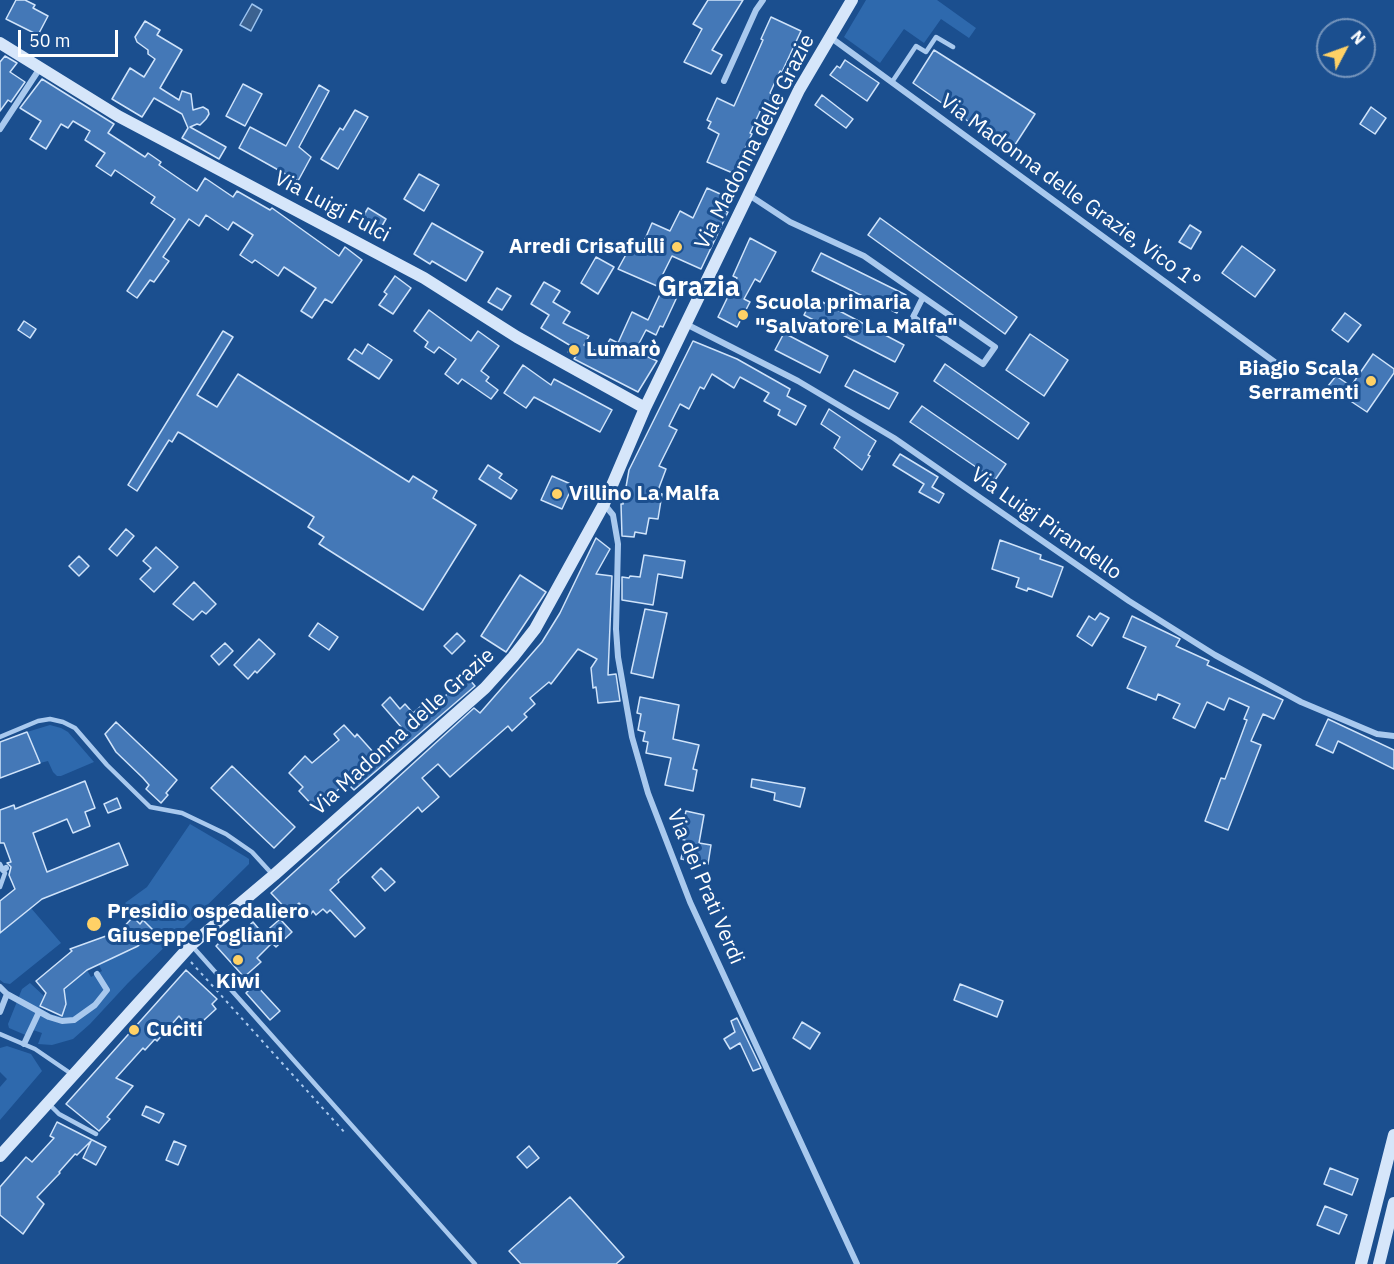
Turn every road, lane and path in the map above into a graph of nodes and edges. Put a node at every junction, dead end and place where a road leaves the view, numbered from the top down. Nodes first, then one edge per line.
1 (763, 0) edge
2 (852, 0) edge
3 (830, 37) junction
4 (0, 43) edge
5 (953, 48) dead end
6 (40, 68) junction
7 (724, 81) dead end
8 (892, 82) junction
9 (0, 129) edge
10 (748, 194) junction
11 (923, 297) junction
12 (686, 324) junction
13 (1291, 374) dead end
14 (645, 408) junction
15 (604, 504) junction
16 (1394, 736) edge
17 (0, 737) edge
18 (3, 867) edge
19 (273, 875) junction
20 (0, 887) edge
21 (191, 945) junction
22 (182, 954) junction
23 (97, 974) dead end
24 (0, 987) edge
25 (7, 994) junction
26 (0, 1012) edge
27 (39, 1012) junction
28 (0, 1035) edge
29 (24, 1044) junction
30 (73, 1075) junction
31 (48, 1103) junction
32 (96, 1134) dead end
33 (1394, 1135) edge
34 (351, 1140) dead end
35 (0, 1156) edge
36 (1394, 1203) edge
37 (475, 1264) edge
38 (857, 1264) edge
39 (1361, 1264) edge
40 (1379, 1264) edge

1 - 7 street
2 - 3 main road, Via Madonna delle Grazie
3 - 8 street, Via Madonna delle Grazie, Vico 1°
3 - 10 main road, Via Madonna delle Grazie
4 - 6 main road, Via Luigi Fulci
5 - 8 lane
6 - 9 street
6 - 14 main road, Via Luigi Fulci
8 - 13 street, Via Madonna delle Grazie, Vico 1°
10 - 11 street
10 - 12 main road, Via Madonna delle Grazie
11 - 11 street
12 - 14 main road, Via Madonna delle Grazie
12 - 16 street, Via Luigi Pirandello
14 - 15 main road, Via Madonna delle Grazie
15 - 19 main road, Via Madonna delle Grazie
15 - 38 street, Via dei Prati Verdi
17 - 19 lane
18 - 20 lane
19 - 21 main road, Via Madonna delle Grazie
21 - 22 main road, Via Madonna delle Grazie
21 - 37 lane
22 - 30 main road, Via Madonna delle Grazie
22 - 34 path
23 - 27 street
24 - 25 street
25 - 26 street
25 - 27 street
27 - 29 street
28 - 29 lane
29 - 30 lane
30 - 31 main road, Via Madonna delle Grazie
31 - 32 lane
31 - 35 main road, Via Madonna delle Grazie
33 - 39 main road
36 - 40 main road

